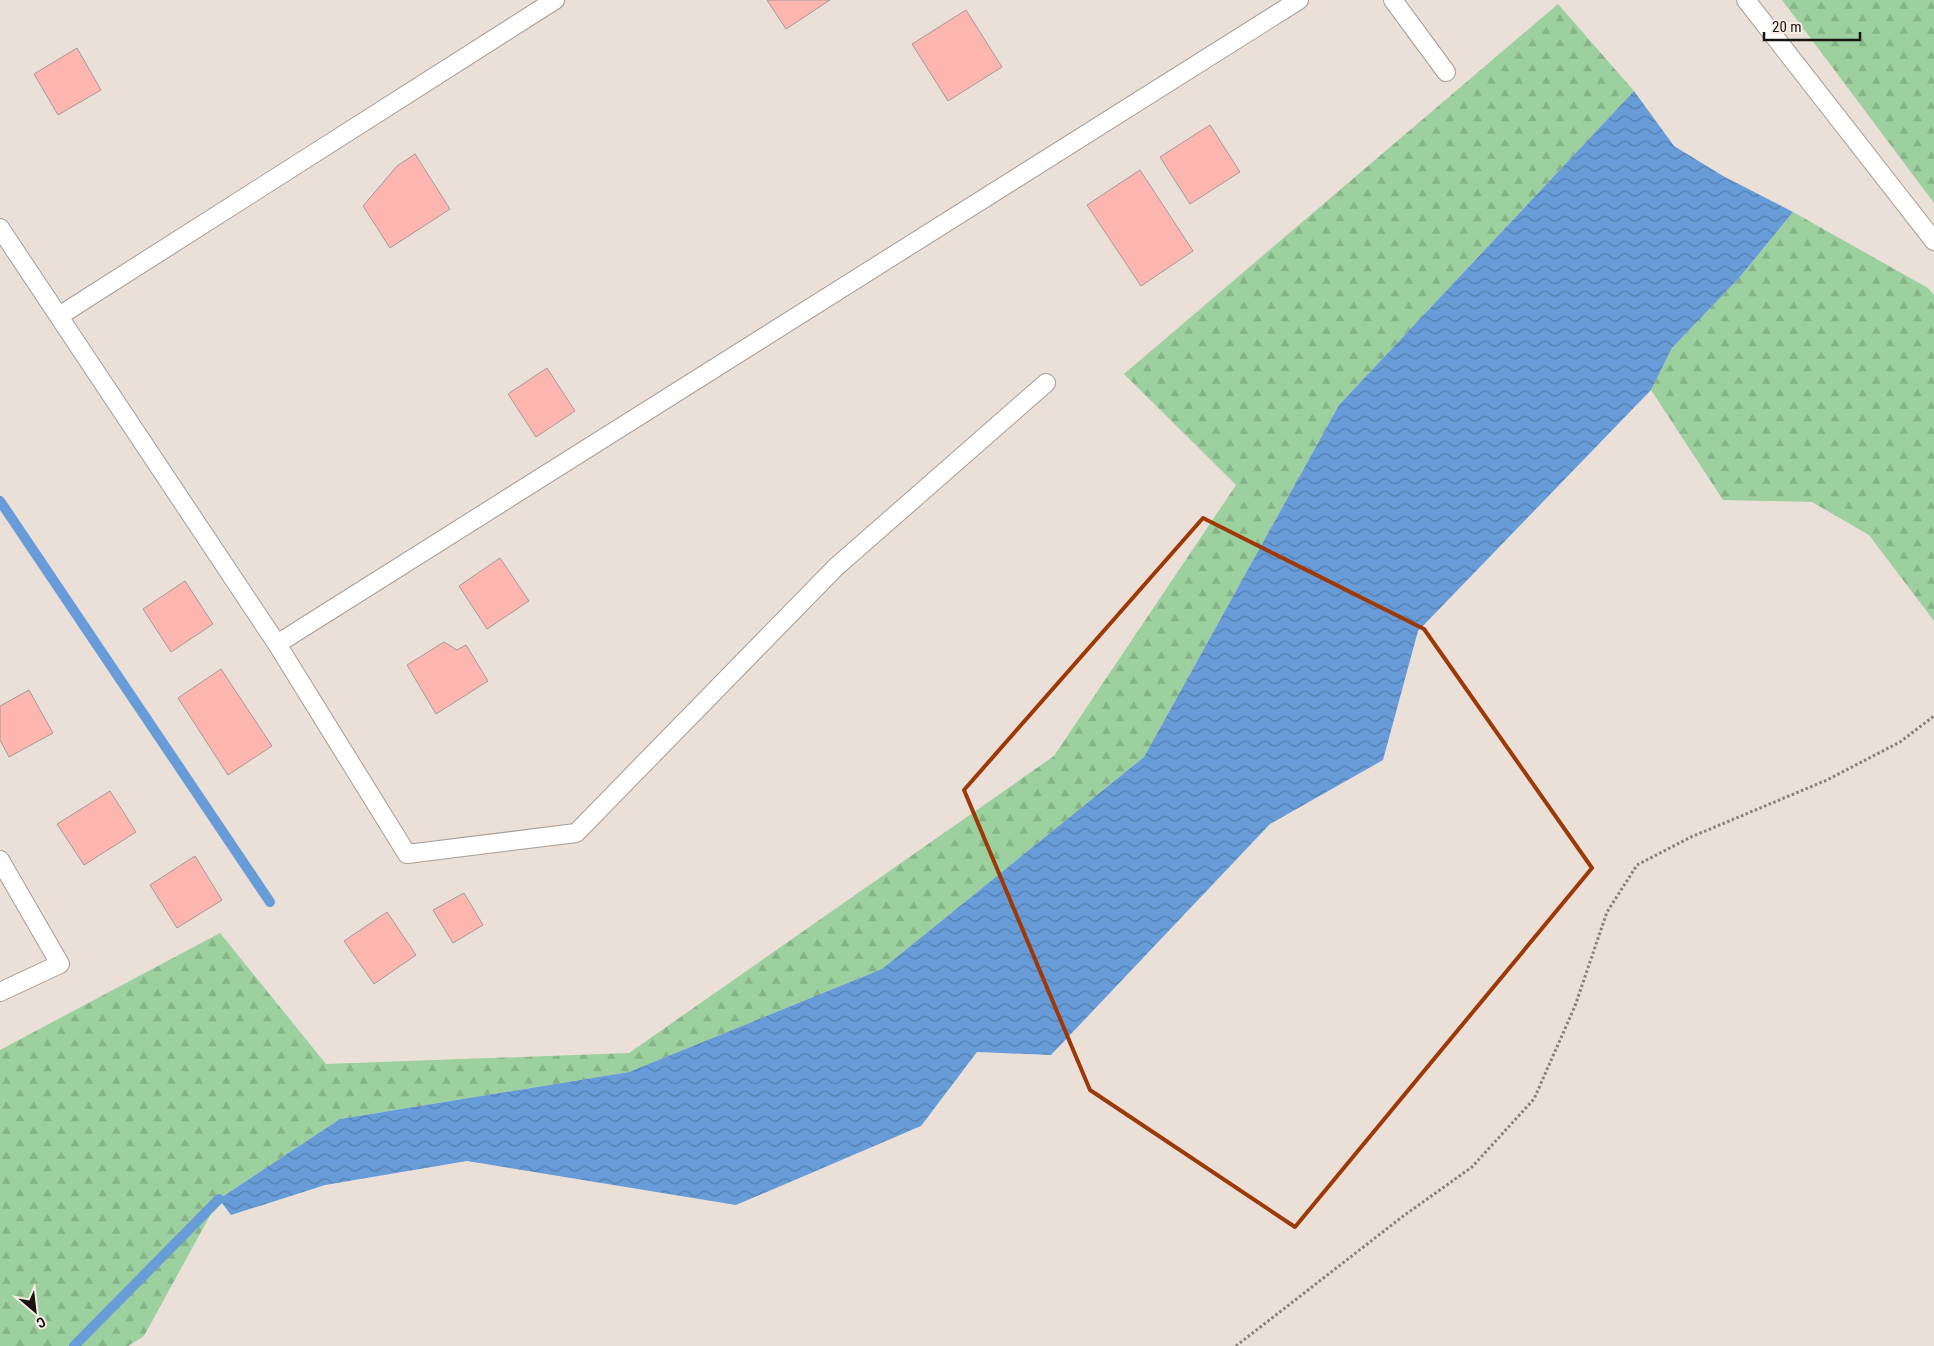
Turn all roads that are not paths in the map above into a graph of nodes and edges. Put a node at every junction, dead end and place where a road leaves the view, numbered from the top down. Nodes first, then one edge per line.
1 (555, 0) edge
2 (1299, 0) edge
3 (1393, 0) edge
4 (1746, 0) edge
5 (1446, 72) dead end
6 (0, 228) edge
7 (1934, 241) edge
8 (59, 316) junction
9 (1046, 383) dead end
10 (277, 644) junction
11 (0, 860) edge
12 (0, 992) edge

1 - 8 lane
2 - 10 lane
3 - 5 lane
4 - 7 lane
6 - 8 lane
8 - 10 lane
9 - 10 lane
11 - 12 lane

